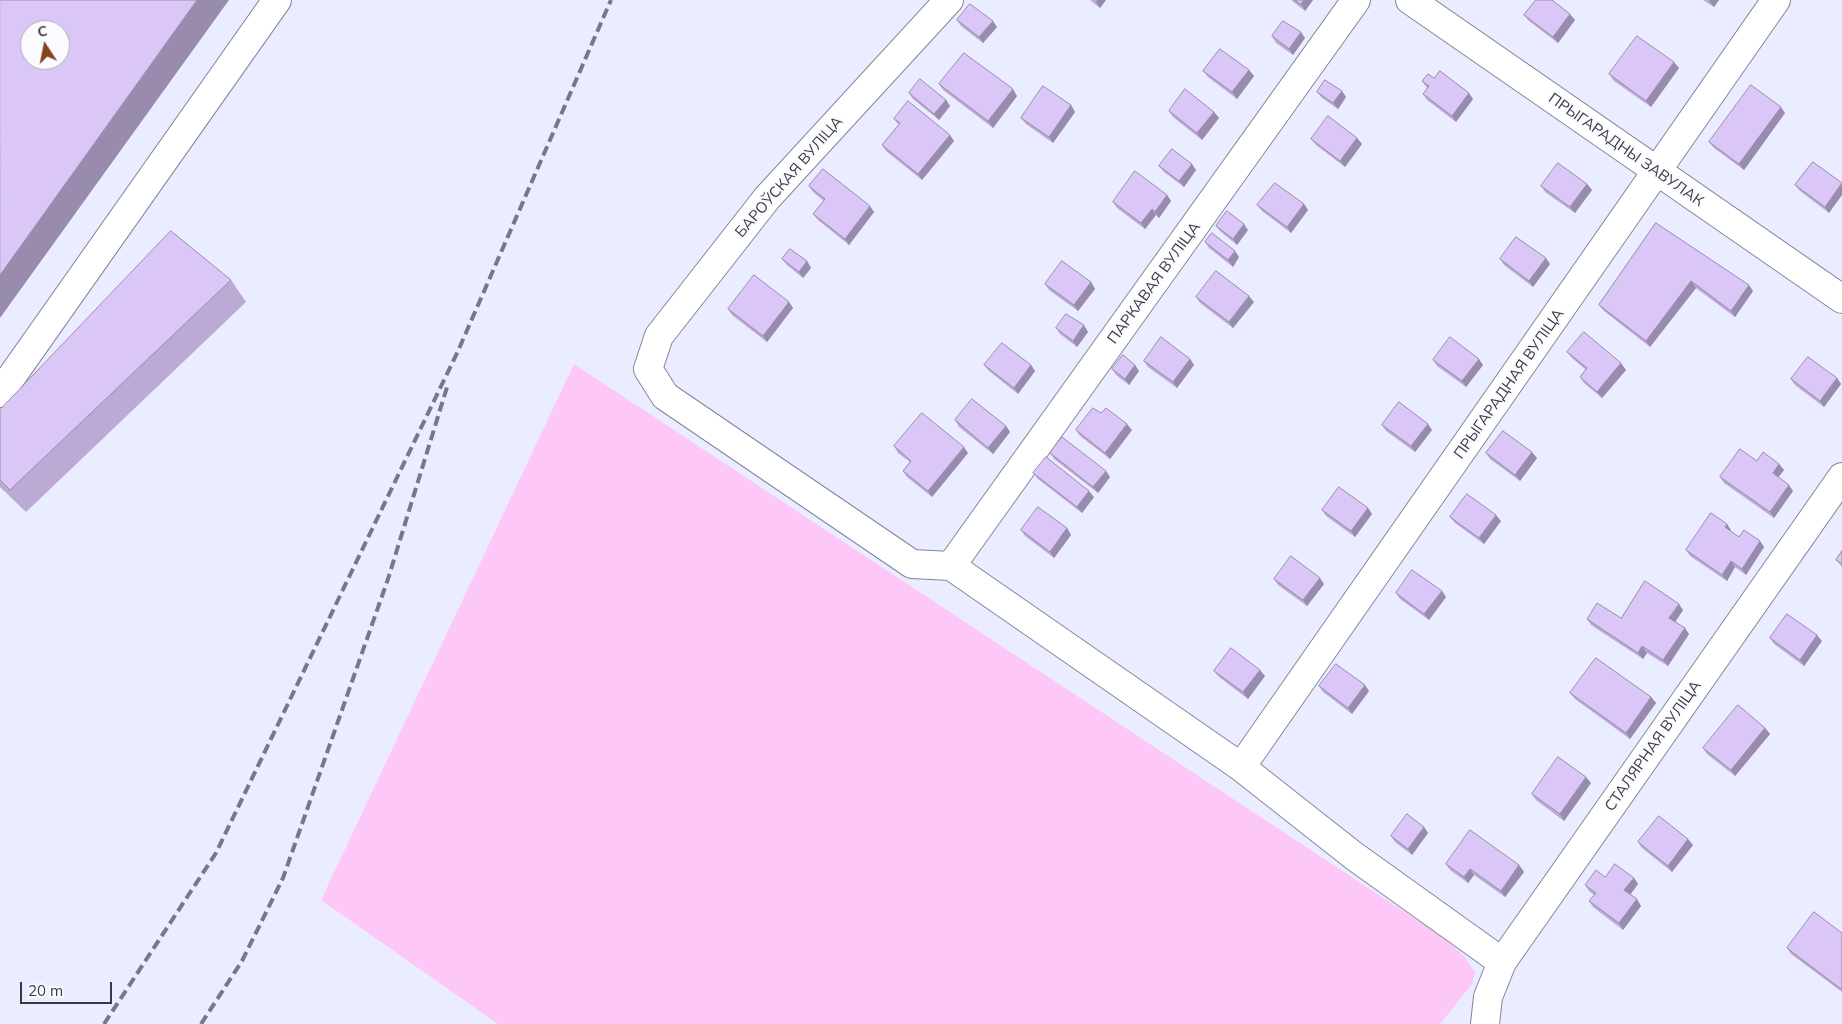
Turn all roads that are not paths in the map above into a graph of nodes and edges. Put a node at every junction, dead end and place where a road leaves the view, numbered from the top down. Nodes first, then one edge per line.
1 (277, 0) edge
2 (949, 0) edge
3 (1356, 0) edge
4 (1410, 0) edge
5 (1776, 0) edge
6 (1657, 172) junction
7 (1842, 299) edge
8 (0, 393) edge
9 (1842, 477) edge
10 (952, 566) junction
11 (1241, 767) junction
12 (1502, 962) junction
13 (1486, 1024) edge

1 - 8 street
2 - 10 street, БАРОЎСКАЯ ВУЛІЦА
3 - 10 street, ПАРКАВАЯ ВУЛІЦА
4 - 6 street, ПРЫГАРАДНЫ ЗАВУЛАК
5 - 6 street, ПРЫГАРАДНАЯ ВУЛІЦА
6 - 7 street, ПРЫГАРАДНЫ ЗАВУЛАК
6 - 11 street, ПРЫГАРАДНАЯ ВУЛІЦА
9 - 12 street, СТАЛЯРНАЯ ВУЛІЦА
10 - 11 street
11 - 12 street
12 - 13 street, СТАЛЯРНАЯ ВУЛІЦА

